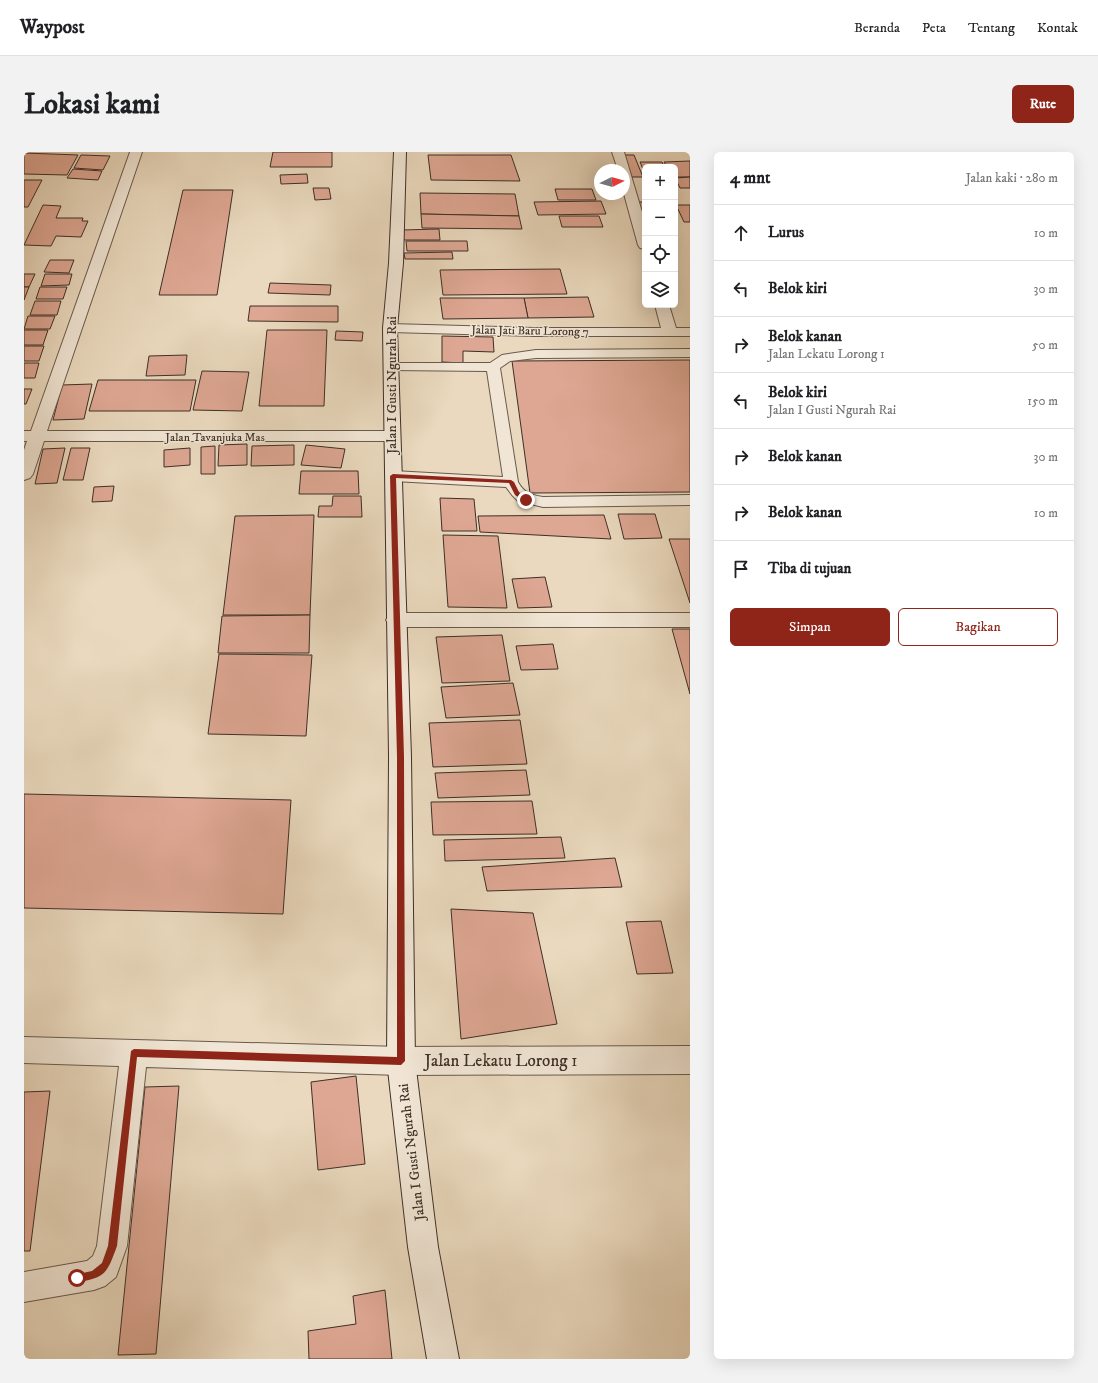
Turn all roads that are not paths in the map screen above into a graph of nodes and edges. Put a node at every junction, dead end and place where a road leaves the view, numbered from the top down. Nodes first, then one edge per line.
1 (136, 152) edge
2 (400, 152) edge
3 (618, 152) edge
4 (622, 164) edge
5 (630, 192) edge
6 (642, 236) edge
7 (663, 308) edge
8 (390, 328) junction
9 (670, 332) junction
10 (690, 332) edge
11 (690, 353) edge
12 (391, 366) junction
13 (493, 367) junction
14 (392, 436) junction
15 (31, 437) edge
16 (24, 474) edge
17 (393, 476) junction
18 (511, 482) junction
19 (690, 500) edge
20 (396, 620) junction
21 (690, 620) edge
22 (24, 1050) edge
23 (134, 1053) junction
24 (690, 1060) edge
25 (401, 1061) junction
26 (24, 1287) edge
27 (443, 1359) edge

1 - 15 street
2 - 8 street, Jalan I Gusti Ngurah Rai
3 - 4 street
5 - 6 street
7 - 9 street
8 - 9 street, Jalan Jati Baru Lorong 7
8 - 12 street, Jalan I Gusti Ngurah Rai
9 - 10 street, Jalan Jati Baru Lorong 7
11 - 13 lane
12 - 13 lane
12 - 14 street, Jalan I Gusti Ngurah Rai
13 - 18 lane
14 - 15 street, Jalan Tavanjuka Mas
14 - 17 street, Jalan I Gusti Ngurah Rai
15 - 16 street
17 - 18 lane
17 - 20 street, Jalan I Gusti Ngurah Rai
18 - 19 lane
20 - 21 street
20 - 25 street, Jalan I Gusti Ngurah Rai
22 - 23 street, Jalan Lekatu Lorong 1
23 - 25 street, Jalan Lekatu Lorong 1
23 - 26 street
24 - 25 street, Jalan Lekatu Lorong 1
25 - 27 street, Jalan I Gusti Ngurah Rai

